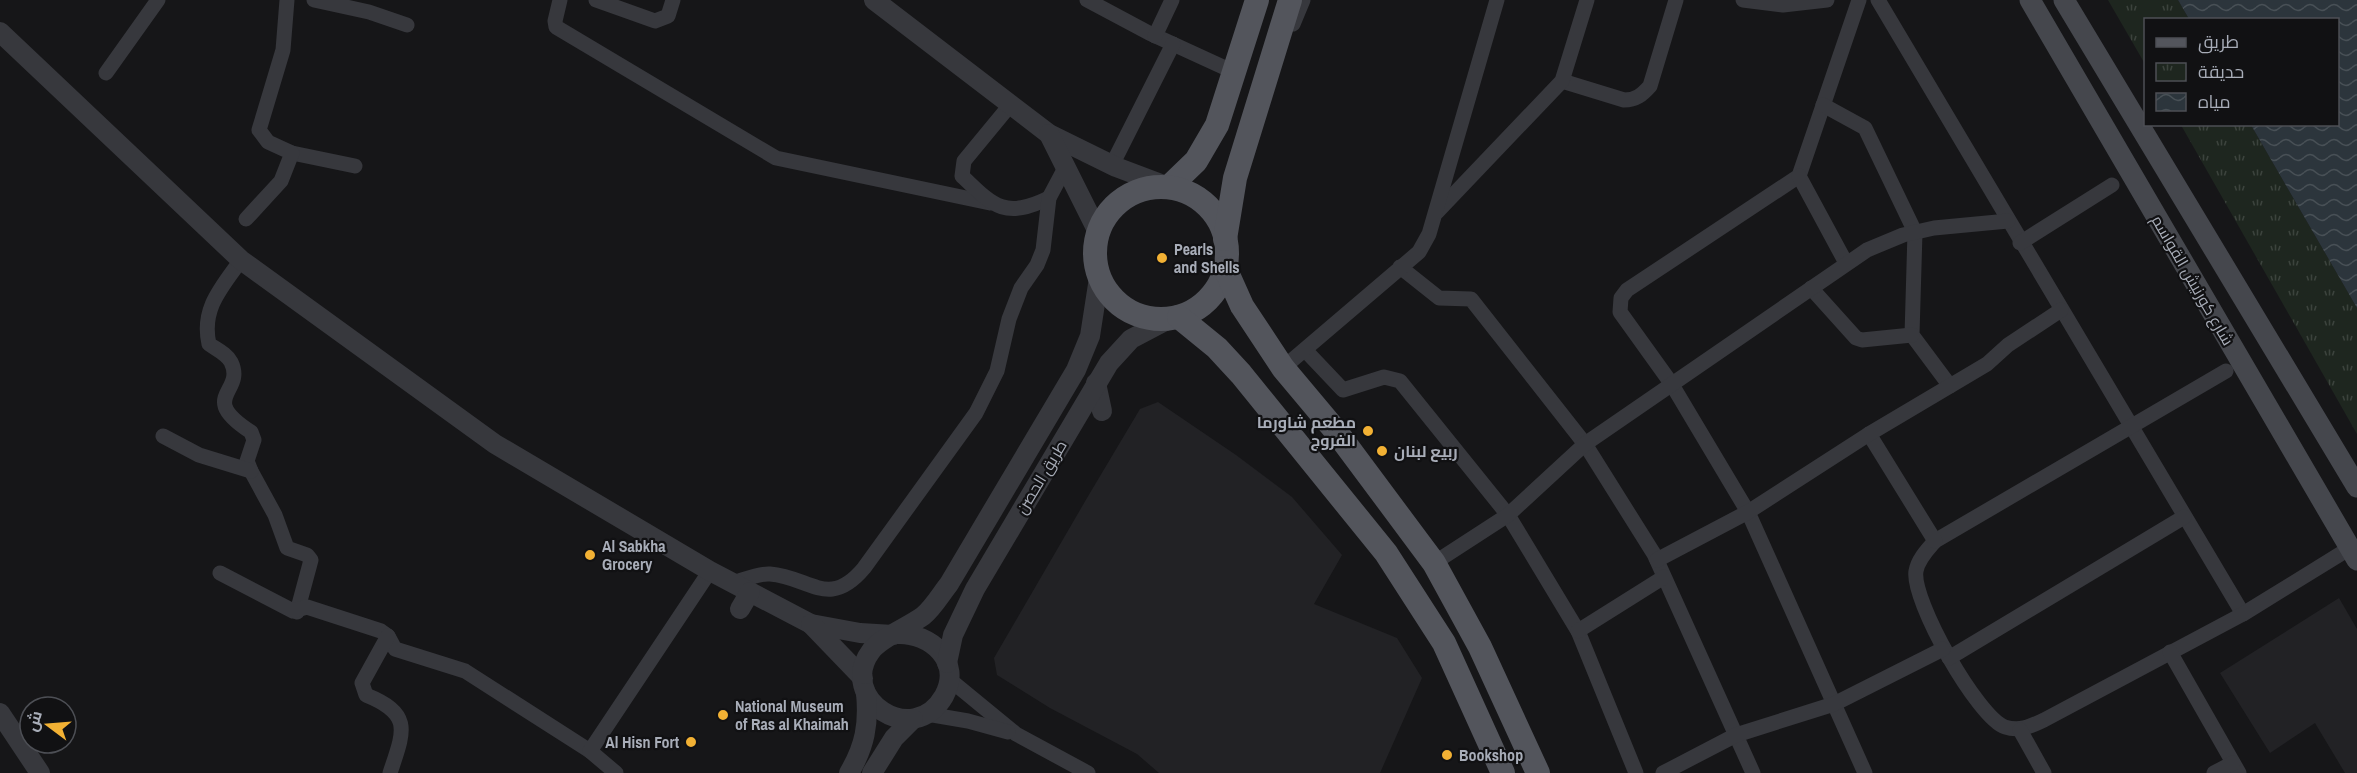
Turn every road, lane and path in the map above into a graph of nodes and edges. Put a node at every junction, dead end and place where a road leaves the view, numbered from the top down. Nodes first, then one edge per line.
1 (158, 0) edge
2 (287, 0) edge
3 (314, 0) edge
4 (560, 0) edge
5 (596, 0) edge
6 (673, 0) edge
7 (874, 0) edge
8 (1087, 0) edge
9 (1172, 0) edge
10 (1257, 0) edge
11 (1290, 0) edge
12 (1303, 0) edge
13 (1497, 0) edge
14 (1587, 0) edge
15 (1676, 0) edge
16 (1743, 0) edge
17 (1827, 0) edge
18 (1859, 0) edge
19 (1878, 0) edge
20 (2030, 0) edge
21 (2064, 0) edge
22 (407, 25) dead end
23 (0, 33) edge
24 (1155, 36) junction
25 (1173, 44) junction
26 (1234, 72) junction
27 (106, 73) dead end
28 (1562, 81) junction
29 (1011, 104) junction
30 (1823, 105) junction
31 (1257, 107) junction
32 (1049, 134) junction
33 (292, 153) junction
34 (1112, 165) junction
35 (355, 166) dead end
36 (1066, 166) junction
37 (1799, 176) junction
38 (2112, 185) dead end
39 (1169, 187) junction
40 (1049, 198) junction
41 (990, 203) junction
42 (1435, 214) junction
43 (246, 219) dead end
44 (2008, 221) junction
45 (1098, 232) junction
46 (1915, 232) junction
47 (1225, 240) junction
48 (2020, 243) junction
49 (241, 261) junction
50 (1846, 263) junction
51 (1400, 267) junction
52 (1225, 268) junction
53 (1099, 278) junction
54 (1811, 288) junction
55 (2061, 310) junction
56 (1174, 318) junction
57 (1912, 335) junction
58 (1306, 351) junction
59 (1283, 368) junction
60 (2226, 371) dead end
61 (1096, 383) junction
62 (1671, 383) junction
63 (1950, 386) junction
64 (1102, 411) dead end
65 (2129, 427) junction
66 (1869, 434) junction
67 (164, 436) dead end
68 (1586, 444) junction
69 (250, 471) junction
70 (2357, 487) edge
71 (1748, 513) junction
72 (1508, 515) junction
73 (2184, 517) junction
74 (1935, 541) junction
75 (2353, 554) edge
76 (1656, 560) junction
77 (1434, 563) junction
78 (710, 572) junction
79 (220, 573) dead end
80 (1664, 577) junction
81 (742, 588) junction
82 (740, 609) dead end
83 (297, 612) junction
84 (2243, 614) junction
85 (811, 624) junction
86 (1578, 631) junction
87 (895, 634) junction
88 (388, 636) junction
89 (2170, 652) junction
90 (1946, 653) junction
91 (948, 671) junction
92 (864, 686) junction
93 (1834, 704) junction
94 (0, 713) edge
95 (920, 717) junction
96 (2020, 730) junction
97 (1016, 734) junction
98 (1736, 735) junction
99 (590, 751) junction
100 (2236, 768) edge
101 (40, 773) edge
102 (390, 773) edge
103 (616, 773) edge
104 (849, 773) edge
105 (872, 773) edge
106 (1088, 773) edge
107 (1503, 773) edge
108 (1538, 773) edge
109 (1636, 773) edge
110 (1663, 773) edge
111 (1753, 773) edge
112 (1865, 773) edge
113 (2044, 773) edge
114 (2214, 773) edge

1 - 27 street
2 - 33 street
3 - 22 street
4 - 41 street
5 - 6 street
7 - 29 street
8 - 24 street
9 - 24 street
10 - 26 main road
11 - 31 main road
12 - 31 street
13 - 42 street
14 - 28 street
15 - 28 street
16 - 17 street
18 - 30 street
19 - 44 street
20 - 75 main road, شارع كورنيش القواسم
21 - 70 main road, شارع كورنيش القواسم
23 - 49 street
24 - 25 street
25 - 26 street
25 - 34 street
26 - 39 main road
28 - 42 street
29 - 32 street
29 - 41 street
30 - 37 street
30 - 46 street
31 - 47 main road
32 - 34 street
32 - 36 street
33 - 35 street
33 - 43 street
34 - 39 street
36 - 40 street
36 - 45 street
37 - 50 street
37 - 62 street
38 - 48 street
39 - 45 main road
39 - 47 main road
40 - 41 street
40 - 81 street
42 - 51 street
44 - 46 street
44 - 48 street
45 - 53 main road
46 - 50 street
46 - 57 street
47 - 52 main road
48 - 55 street
49 - 69 street
49 - 78 street
50 - 54 street
51 - 58 street
51 - 68 street
52 - 56 main road
52 - 59 main road
53 - 56 main road
53 - 87 street, طريق الحصن
54 - 57 street
54 - 62 street
55 - 63 street
55 - 65 street
56 - 61 street, طريق الحصن
56 - 107 main road
57 - 63 street
58 - 59 street
58 - 72 street
59 - 77 main road
60 - 65 street
61 - 64 street
61 - 91 street, طريق الحصن
62 - 68 street
62 - 71 street
63 - 66 street
65 - 73 street
65 - 74 street
66 - 71 street
66 - 74 street
67 - 69 street
68 - 72 street
68 - 76 street
69 - 83 street
71 - 76 street
71 - 93 street
72 - 77 street
72 - 86 street
73 - 84 street
73 - 90 street
74 - 90 street
75 - 84 street
76 - 80 street
77 - 108 main road
78 - 81 street
78 - 99 street
79 - 83 street
80 - 86 street
80 - 98 street
81 - 82 street
81 - 85 street
83 - 88 street
84 - 89 street
85 - 87 street
85 - 92 street
86 - 109 street
87 - 91 street
87 - 92 street
88 - 99 street
88 - 102 street
89 - 96 street
89 - 100 street
90 - 93 street
90 - 96 street
91 - 95 street
91 - 97 street
92 - 95 street
92 - 104 street
93 - 98 street
93 - 112 street
94 - 101 street
95 - 97 street
95 - 105 street
96 - 113 street
97 - 106 street
98 - 110 street
98 - 111 street
99 - 103 street
100 - 114 street

